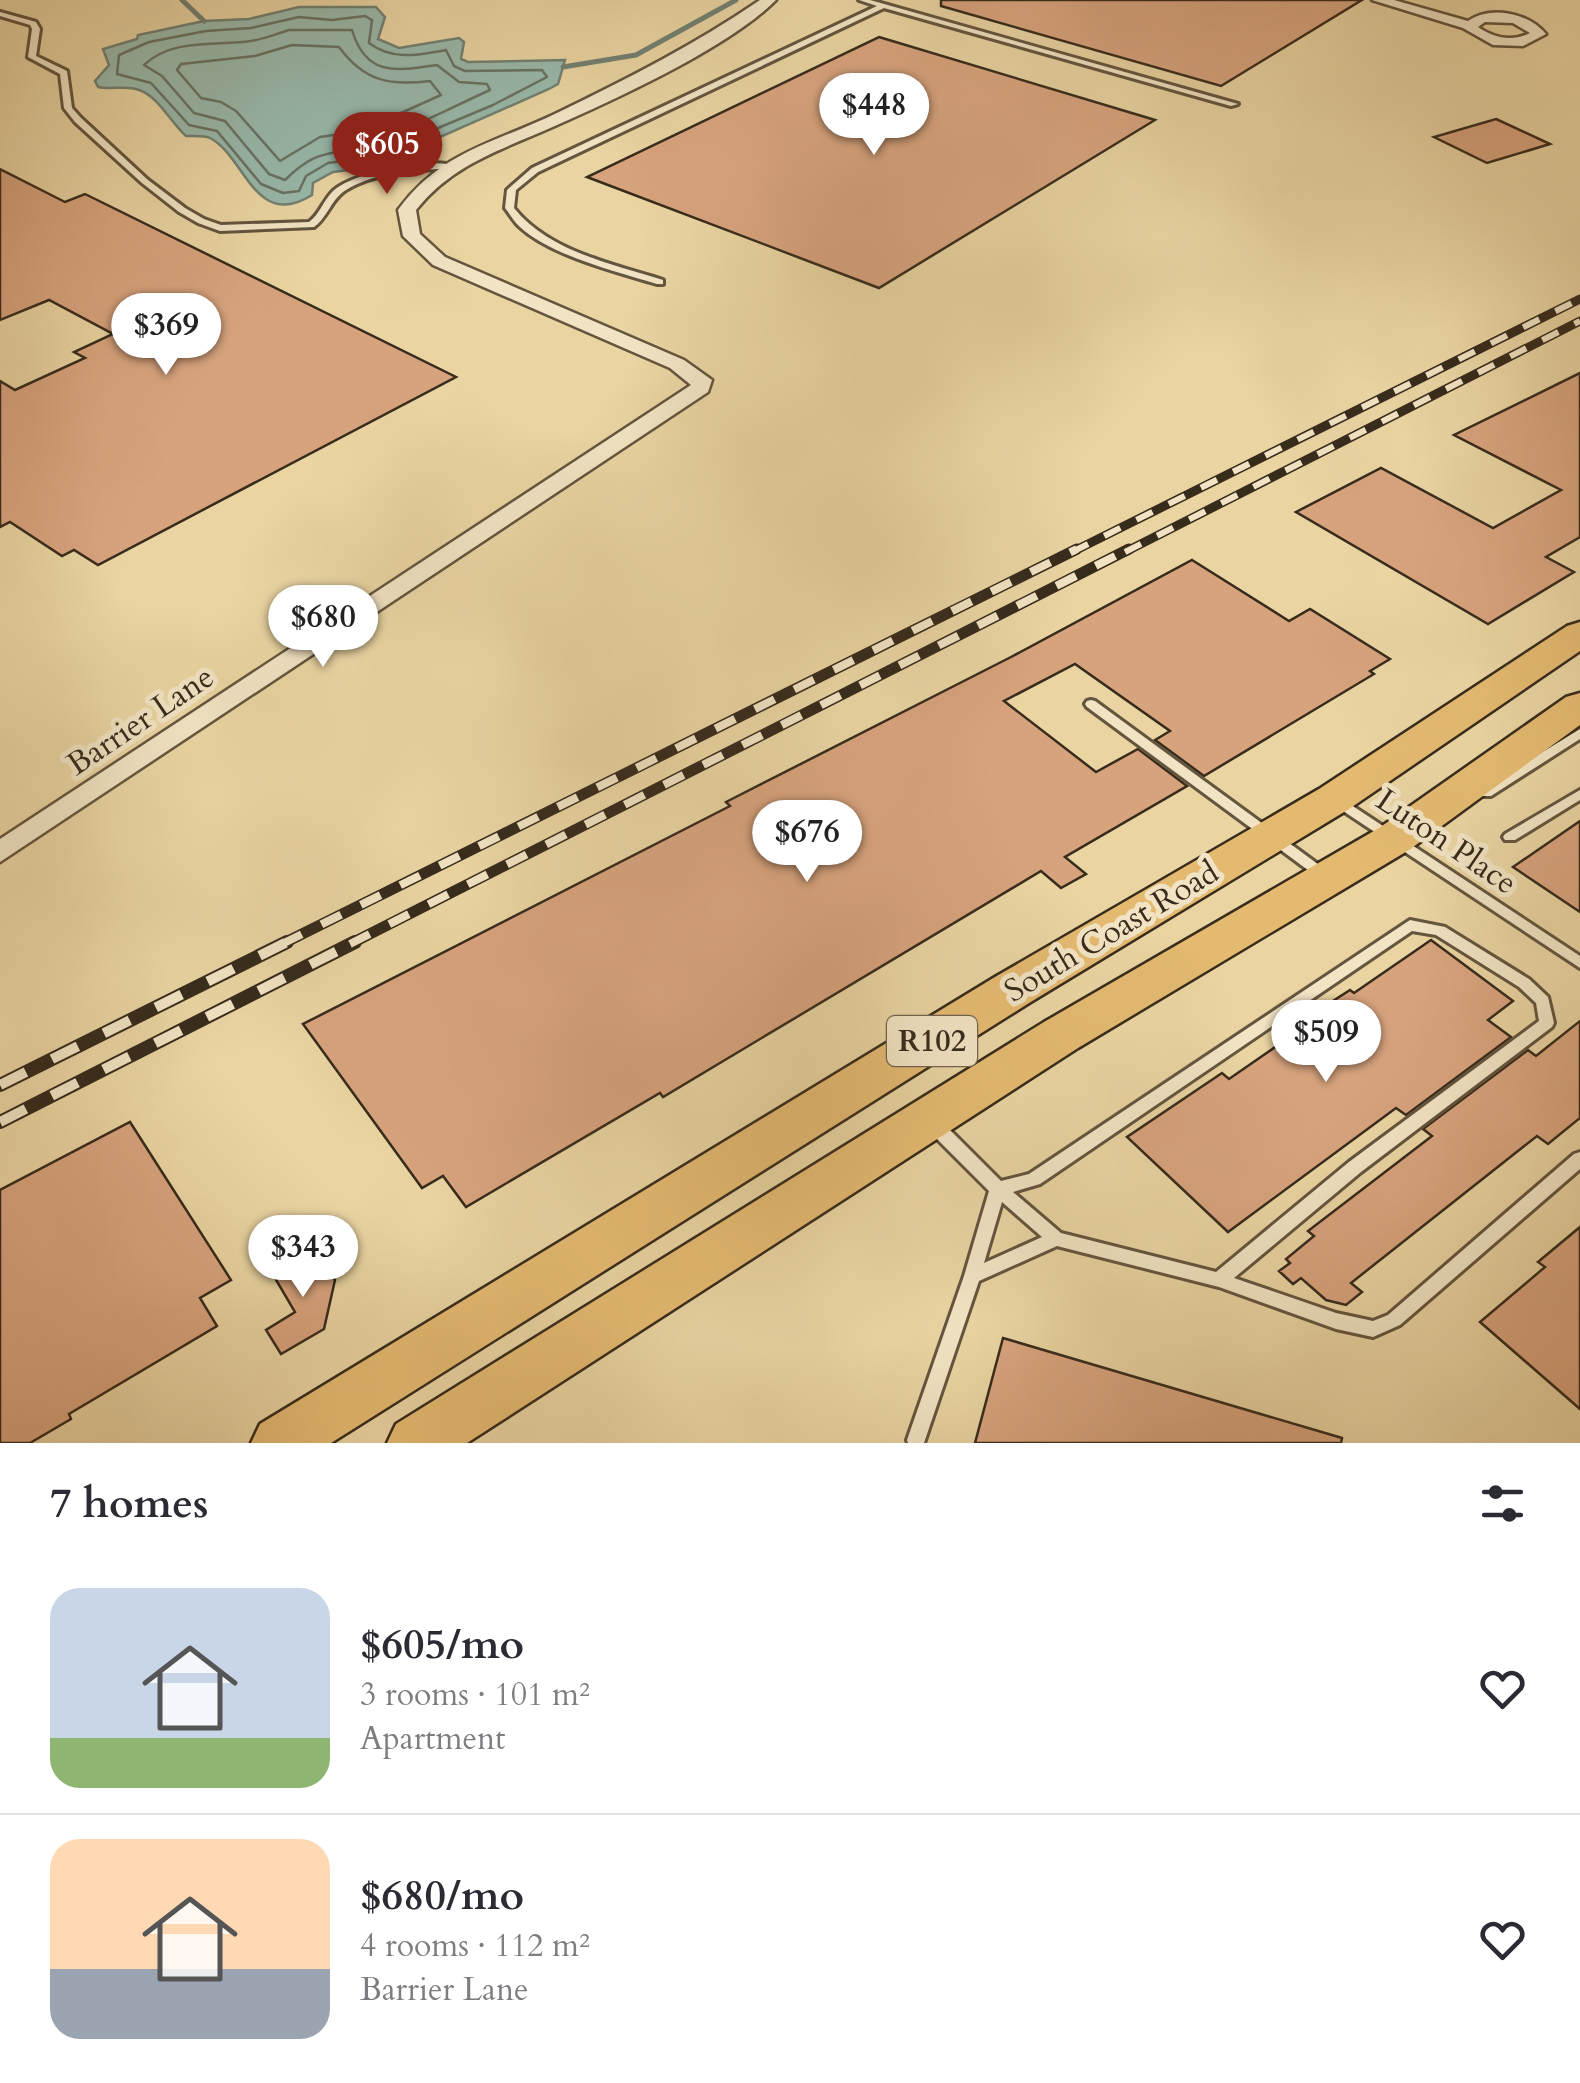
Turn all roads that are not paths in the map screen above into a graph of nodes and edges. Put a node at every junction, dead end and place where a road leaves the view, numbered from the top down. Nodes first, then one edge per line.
1 (770, 0) edge
2 (862, 0) edge
3 (1379, 0) edge
4 (1408, 0) edge
5 (1436, 0) edge
6 (883, 6) junction
7 (0, 14) edge
8 (1514, 20) junction
9 (1476, 22) junction
10 (1234, 104) dead end
11 (452, 166) junction
12 (660, 282) dead end
13 (1580, 634) edge
14 (1092, 704) dead end
15 (1580, 706) edge
16 (1580, 732) edge
17 (1580, 794) edge
18 (1334, 799) junction
19 (1272, 834) junction
20 (1510, 837) dead end
21 (1399, 842) junction
22 (0, 852) edge
23 (1327, 877) junction
24 (1580, 963) edge
25 (1012, 990) junction
26 (1061, 1036) junction
27 (929, 1120) junction
28 (1580, 1158) edge
29 (998, 1189) junction
30 (1056, 1240) junction
31 (972, 1276) junction
32 (1219, 1280) junction
33 (916, 1440) dead end
34 (280, 1443) edge
35 (416, 1443) edge

1 - 11 street
2 - 6 lane
3 - 9 street
4 - 9 street
5 - 8 street
6 - 10 lane
6 - 12 lane
7 - 11 lane
8 - 9 street
8 - 9 street
11 - 22 street, Barrier Lane
13 - 18 highway, South Coast Road / R102
14 - 19 lane
15 - 21 highway, South Coast Road / R102
16 - 21 lane
17 - 20 lane
18 - 19 highway, South Coast Road / R102
18 - 21 lane, Luton Place
19 - 23 lane
19 - 25 highway, South Coast Road / R102
21 - 23 highway, South Coast Road / R102
21 - 24 lane, Luton Place
23 - 26 highway, South Coast Road / R102
25 - 26 highway
25 - 34 highway, South Coast Road / R102
26 - 27 highway, South Coast Road / R102
27 - 29 lane
27 - 35 highway, South Coast Road / R102
28 - 32 lane
29 - 30 lane
29 - 31 lane
29 - 32 lane
30 - 31 lane
30 - 32 lane
31 - 33 lane

